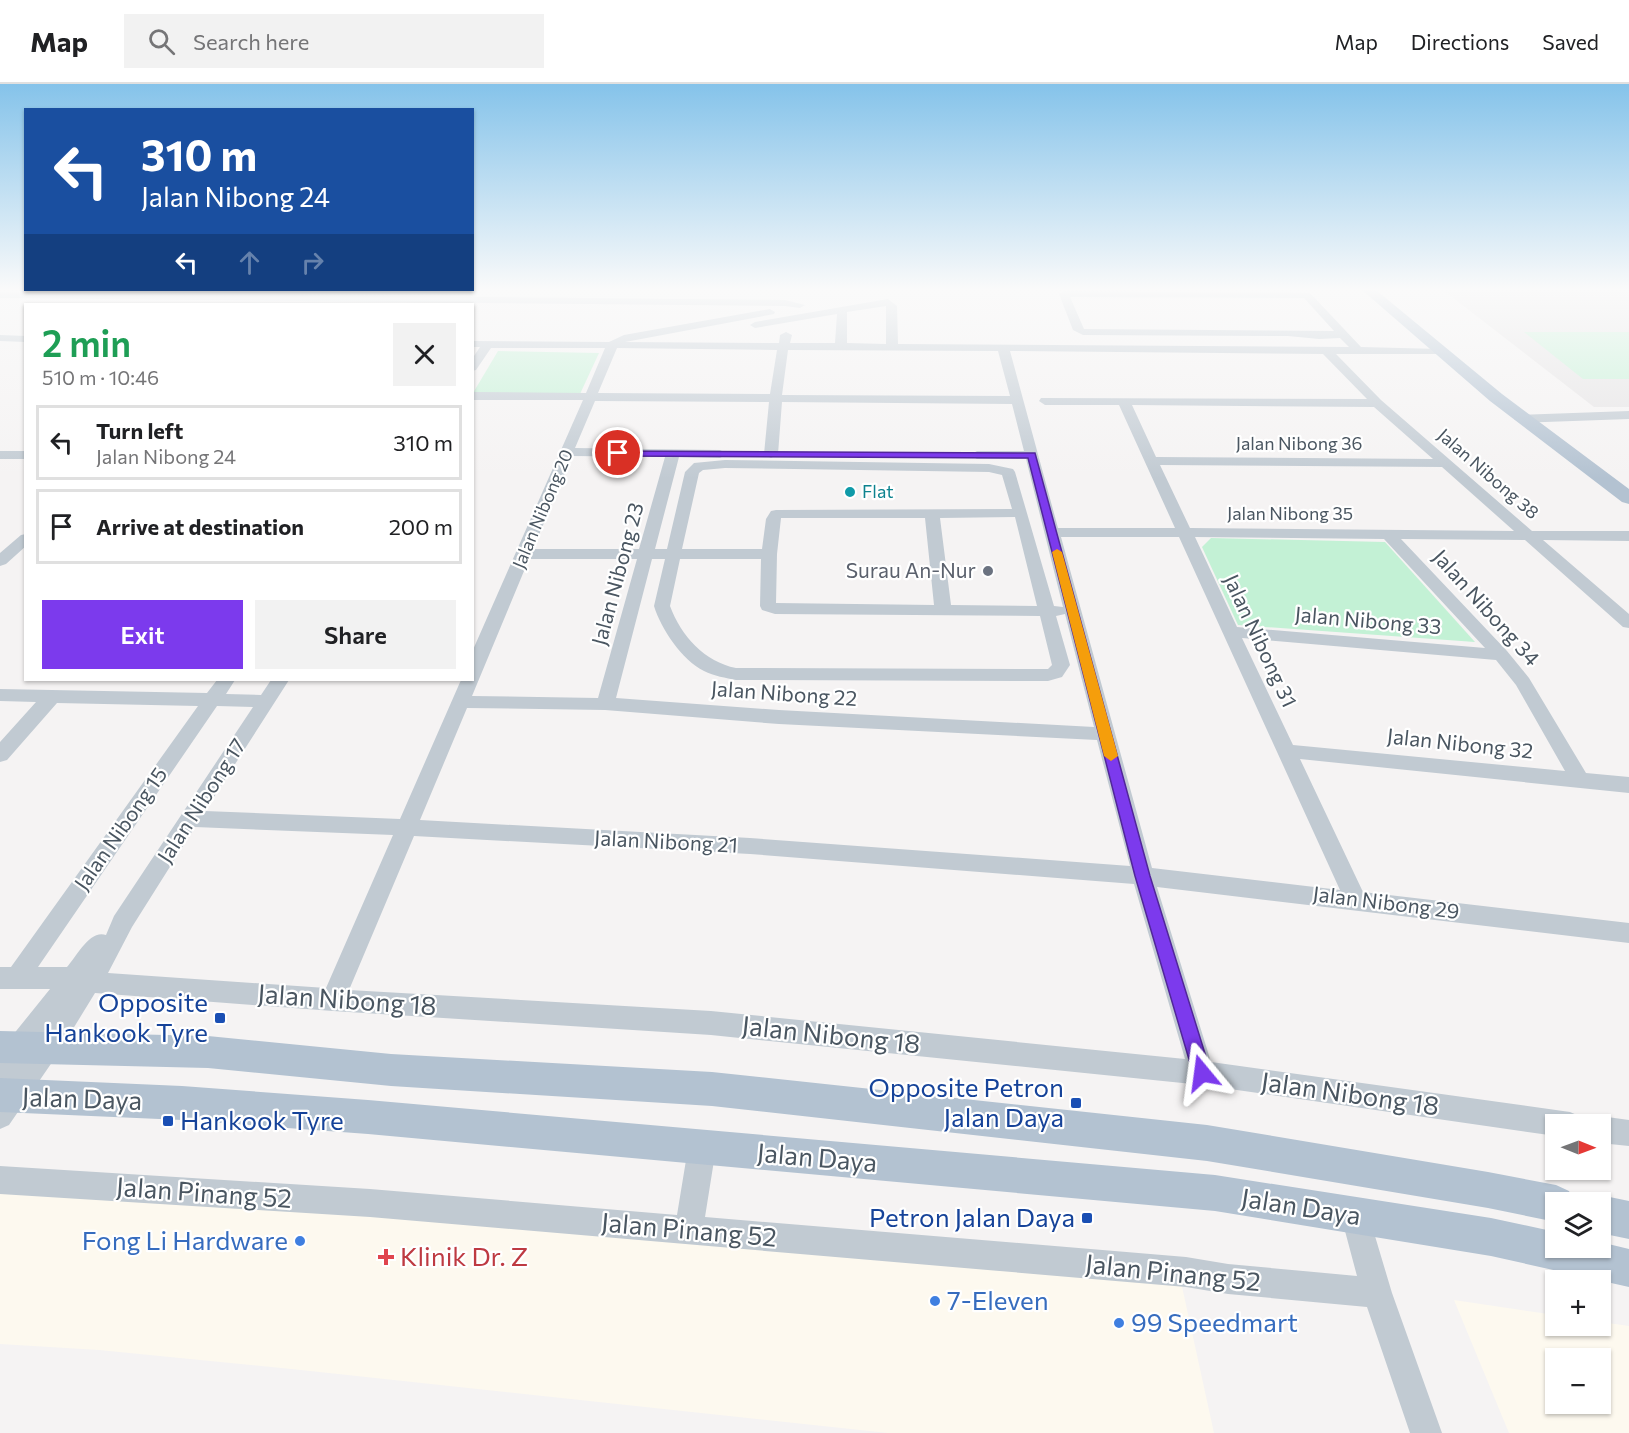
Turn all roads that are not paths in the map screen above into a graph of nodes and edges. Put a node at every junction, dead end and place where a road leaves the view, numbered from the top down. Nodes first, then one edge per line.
1 (609, 353) edge
2 (782, 353) edge
3 (1004, 353) edge
4 (1329, 353) edge
5 (1438, 353) edge
6 (474, 396) edge
7 (591, 397) junction
8 (776, 398) junction
9 (1017, 400) junction
10 (1045, 401) dead end
11 (1124, 402) junction
12 (1377, 404) junction
13 (1629, 415) edge
14 (1520, 419) junction
15 (567, 452) junction
16 (673, 454) junction
17 (771, 454) junction
18 (0, 455) edge
19 (24, 455) edge
20 (1032, 455) junction
21 (1152, 461) junction
22 (1446, 463) junction
23 (1629, 498) edge
24 (932, 513) junction
25 (1021, 513) junction
26 (1052, 532) junction
27 (1185, 533) junction
28 (1388, 534) junction
29 (1528, 535) junction
30 (1629, 536) edge
31 (24, 540) edge
32 (524, 554) junction
33 (769, 554) junction
34 (673, 555) junction
35 (644, 556) junction
36 (0, 561) edge
37 (944, 610) junction
38 (1072, 610) junction
39 (1047, 611) junction
40 (1629, 623) edge
41 (1231, 632) junction
42 (1501, 655) junction
43 (474, 669) edge
44 (225, 681) edge
45 (279, 681) edge
46 (470, 681) edge
47 (0, 695) edge
48 (52, 696) junction
49 (212, 699) junction
50 (267, 700) junction
51 (460, 702) junction
52 (605, 704) junction
53 (1105, 734) junction
54 (1286, 751) junction
55 (0, 755) edge
56 (1580, 780) junction
57 (1629, 785) edge
58 (189, 819) junction
59 (407, 828) junction
60 (1143, 876) junction
61 (1356, 899) junction
62 (1629, 933) edge
63 (8, 978) edge
64 (81, 980) junction
65 (333, 1000) junction
66 (1202, 1073) junction
67 (11, 1075) edge
68 (1545, 1121) edge
69 (1611, 1131) edge
70 (1629, 1133) edge
71 (702, 1148) junction
72 (0, 1180) edge
73 (1545, 1202) edge
74 (1355, 1216) junction
75 (1611, 1216) edge
76 (1629, 1220) edge
77 (689, 1229) junction
78 (1629, 1268) edge
79 (1377, 1293) junction
80 (1426, 1433) edge

1 - 7 street, Jalan Nibong 20
2 - 8 street
3 - 9 street
4 - 12 street, Jalan Nibong 38
5 - 14 main road
6 - 7 street
7 - 8 street
7 - 15 street, Jalan Nibong 20
8 - 9 street
8 - 17 street
9 - 20 street
10 - 11 street
11 - 12 street
11 - 21 street, Jalan Nibong 31
12 - 22 street, Jalan Nibong 38
13 - 14 street
14 - 23 main road
15 - 16 street
15 - 32 street, Jalan Nibong 20
16 - 17 street
16 - 35 street, Jalan Nibong 23
17 - 20 street
18 - 19 street
20 - 26 street
21 - 22 street, Jalan Nibong 36
21 - 27 street, Jalan Nibong 31
22 - 29 street, Jalan Nibong 38
24 - 25 street
24 - 33 street
24 - 37 street
25 - 34 street
25 - 39 street
26 - 27 street, Jalan Nibong 35
26 - 38 street
27 - 28 street, Jalan Nibong 35
27 - 41 street, Jalan Nibong 31
28 - 29 street, Jalan Nibong 35
28 - 42 street, Jalan Nibong 34
29 - 30 street, Jalan Nibong 35
29 - 40 street, Jalan Nibong 38
31 - 36 street
32 - 35 street
32 - 43 street, Jalan Nibong 20
33 - 34 street
33 - 37 street
34 - 35 street
34 - 39 street
35 - 52 street, Jalan Nibong 23
37 - 39 street
38 - 39 street
38 - 53 street
41 - 42 street, Jalan Nibong 33
41 - 54 street, Jalan Nibong 31
42 - 56 street, Jalan Nibong 34
44 - 49 street, Jalan Nibong 15
45 - 50 street, Jalan Nibong 17
46 - 51 street
47 - 48 street
48 - 49 street
48 - 55 street
49 - 50 street
49 - 63 street, Jalan Nibong 15
50 - 58 street, Jalan Nibong 17
51 - 52 street, Jalan Nibong 22
51 - 59 street
52 - 53 street, Jalan Nibong 22
53 - 60 street
54 - 56 street, Jalan Nibong 32
54 - 61 street, Jalan Nibong 31
56 - 57 street, Jalan Nibong 32
58 - 59 street, Jalan Nibong 21
58 - 64 street, Jalan Nibong 17
59 - 60 street, Jalan Nibong 21
59 - 65 street
60 - 61 street, Jalan Nibong 29
60 - 66 street
61 - 62 street, Jalan Nibong 29
63 - 64 street, Jalan Nibong 18
64 - 65 street, Jalan Nibong 18
64 - 67 street, Jalan Nibong 17
65 - 66 street, Jalan Nibong 18
66 - 68 street, Jalan Nibong 18
67 - 71 main road, Jalan Daya
67 - 73 main road
69 - 70 street
71 - 74 main road, Jalan Daya
71 - 77 street
72 - 77 street, Jalan Pinang 52
74 - 78 main road, Jalan Daya
74 - 79 street
75 - 76 main road
77 - 79 street, Jalan Pinang 52
79 - 80 street

